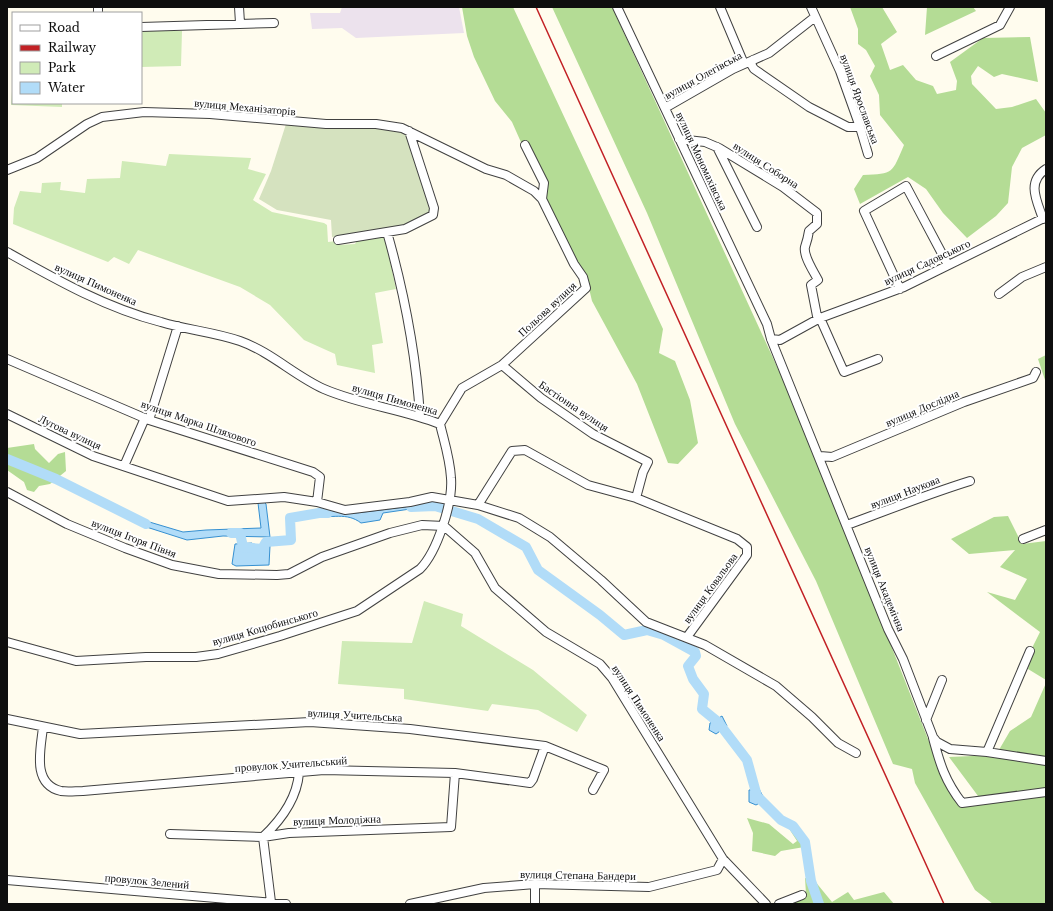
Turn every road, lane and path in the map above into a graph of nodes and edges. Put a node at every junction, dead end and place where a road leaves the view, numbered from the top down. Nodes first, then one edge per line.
1 (239, 7) edge
2 (617, 7) edge
3 (720, 7) edge
4 (811, 7) edge
5 (1010, 7) edge
6 (815, 17) junction
7 (240, 23) junction
8 (274, 23) dead end
9 (142, 27) edge
10 (936, 56) dead end
11 (753, 60) junction
12 (744, 64) junction
13 (665, 108) junction
14 (860, 127) junction
15 (409, 131) junction
16 (423, 138) junction
17 (679, 139) junction
18 (525, 145) dead end
19 (414, 146) junction
20 (717, 146) junction
21 (868, 154) dead end
22 (486, 169) joint
23 (1046, 169) edge
24 (7, 170) edge
25 (542, 199) junction
26 (1045, 218) edge
27 (757, 227) dead end
28 (387, 232) junction
29 (357, 236) dead end
30 (7, 252) edge
31 (948, 265) junction
32 (1046, 267) edge
33 (900, 288) junction
34 (999, 294) dead end
35 (820, 318) junction
36 (178, 326) junction
37 (782, 339) junction
38 (771, 340) junction
39 (777, 353) junction
40 (7, 358) edge
41 (878, 359) dead end
42 (502, 365) junction
43 (1034, 375) dead end
44 (7, 414) edge
45 (420, 416) junction
46 (147, 419) junction
47 (440, 424) junction
48 (820, 456) junction
49 (829, 458) junction
50 (823, 465) junction
51 (124, 466) junction
52 (970, 480) dead end
53 (7, 492) edge
54 (636, 498) junction
55 (449, 500) junction
56 (317, 502) junction
57 (478, 505) junction
58 (848, 524) junction
59 (444, 526) junction
60 (1046, 530) edge
61 (1023, 539) dead end
62 (687, 638) junction
63 (7, 642) edge
64 (1030, 651) dead end
65 (942, 680) dead end
66 (7, 719) edge
67 (926, 720) junction
68 (43, 727) junction
69 (933, 737) junction
70 (545, 746) junction
71 (987, 752) junction
72 (856, 753) dead end
73 (1046, 761) edge
74 (299, 773) junction
75 (455, 773) junction
76 (594, 790) dead end
77 (1046, 792) edge
78 (280, 817) junction
79 (289, 833) junction
80 (170, 834) dead end
81 (263, 837) junction
82 (723, 859) junction
83 (7, 880) edge
84 (535, 884) junction
85 (802, 895) dead end
86 (271, 902) junction
87 (286, 904) edge
88 (410, 904) edge
89 (535, 904) edge
90 (766, 904) edge
91 (779, 904) edge

1 - 7 street
2 - 13 street, вулиця Мономахівська
3 - 12 street
4 - 6 street, вулиця Ярославська
5 - 10 street
6 - 11 street, вулиця Олегівська
6 - 14 street, вулиця Ярославська
7 - 8 street
7 - 9 street
11 - 12 street, вулиця Олегівська
11 - 14 street, вулиця Олегівська
12 - 13 street, вулиця Олегівська
13 - 17 street, вулиця Мономахівська
14 - 21 street, вулиця Ярославська
15 - 16 street, вулиця Механізаторів
15 - 19 street
15 - 24 street, вулиця Механізаторів
16 - 19 street
16 - 22 street, вулиця Механізаторів
17 - 20 street, вулиця Соборна
17 - 38 street, вулиця Мономахівська
18 - 25 street
19 - 28 street
20 - 27 street
20 - 35 street, вулиця Соборна
22 - 25 street, Польова вулиця
23 - 26 street
25 - 42 street, Польова вулиця
26 - 31 street, вулиця Садовського
28 - 29 street
28 - 45 street
30 - 36 street, вулиця Пимоненка
31 - 33 street, вулиця Садовського
31 - 33 street
32 - 34 street
33 - 35 street, вулиця Садовського
35 - 37 street, вулиця Садовського
35 - 41 street
36 - 45 street, вулиця Пимоненка
36 - 46 street
37 - 38 street, вулиця Садовського
37 - 39 street
38 - 39 street, вулиця Академічна
39 - 48 street, вулиця Академічна
40 - 46 street, вулиця Марка Шляхового
42 - 47 street, Польова вулиця
42 - 54 street, Бастіонна вулиця
43 - 49 street, вулиця Дослідна
44 - 51 street, Лугова вулиця
45 - 47 street, вулиця Пимоненка
46 - 51 street
46 - 56 street, вулиця Марка Шляхового
47 - 55 street, вулиця Пимоненка
48 - 49 street
48 - 50 street, вулиця Академічна
49 - 50 street
50 - 58 street, вулиця Академічна
51 - 56 street, Лугова вулиця
52 - 58 street, вулиця Наукова
53 - 59 street, вулиця Ігоря Півня
54 - 57 street, вулиця Ковальова
54 - 62 street, вулиця Ковальова
55 - 56 street
55 - 57 street, вулиця Ковальова
55 - 59 street, вулиця Пимоненка
57 - 62 street, вулиця Ковальова
58 - 67 street, вулиця Академічна
59 - 63 street, вулиця Коцюбинського
59 - 82 street, вулиця Пимоненка
60 - 61 street
62 - 72 street
64 - 71 street
65 - 67 street
66 - 68 street, вулиця Учительська
67 - 69 street, вулиця Академічна
68 - 70 street, вулиця Учительська
68 - 74 street, провулок Учительський
69 - 71 street
69 - 77 street, вулиця Академічна
70 - 75 street, провулок Учительський
70 - 76 street, вулиця Учительська
71 - 73 street
74 - 75 street, провулок Учительський
74 - 78 street
75 - 79 street, вулиця Молодіжна
78 - 79 street
78 - 81 street
79 - 81 street, вулиця Молодіжна
80 - 81 street, вулиця Молодіжна
81 - 86 street
82 - 84 street, вулиця Степана Бандери
82 - 90 street, вулиця Пимоненка
83 - 86 street, провулок Зелений
84 - 88 street, вулиця Степана Бандери
84 - 89 street
85 - 91 street
86 - 87 street, провулок Зелений

